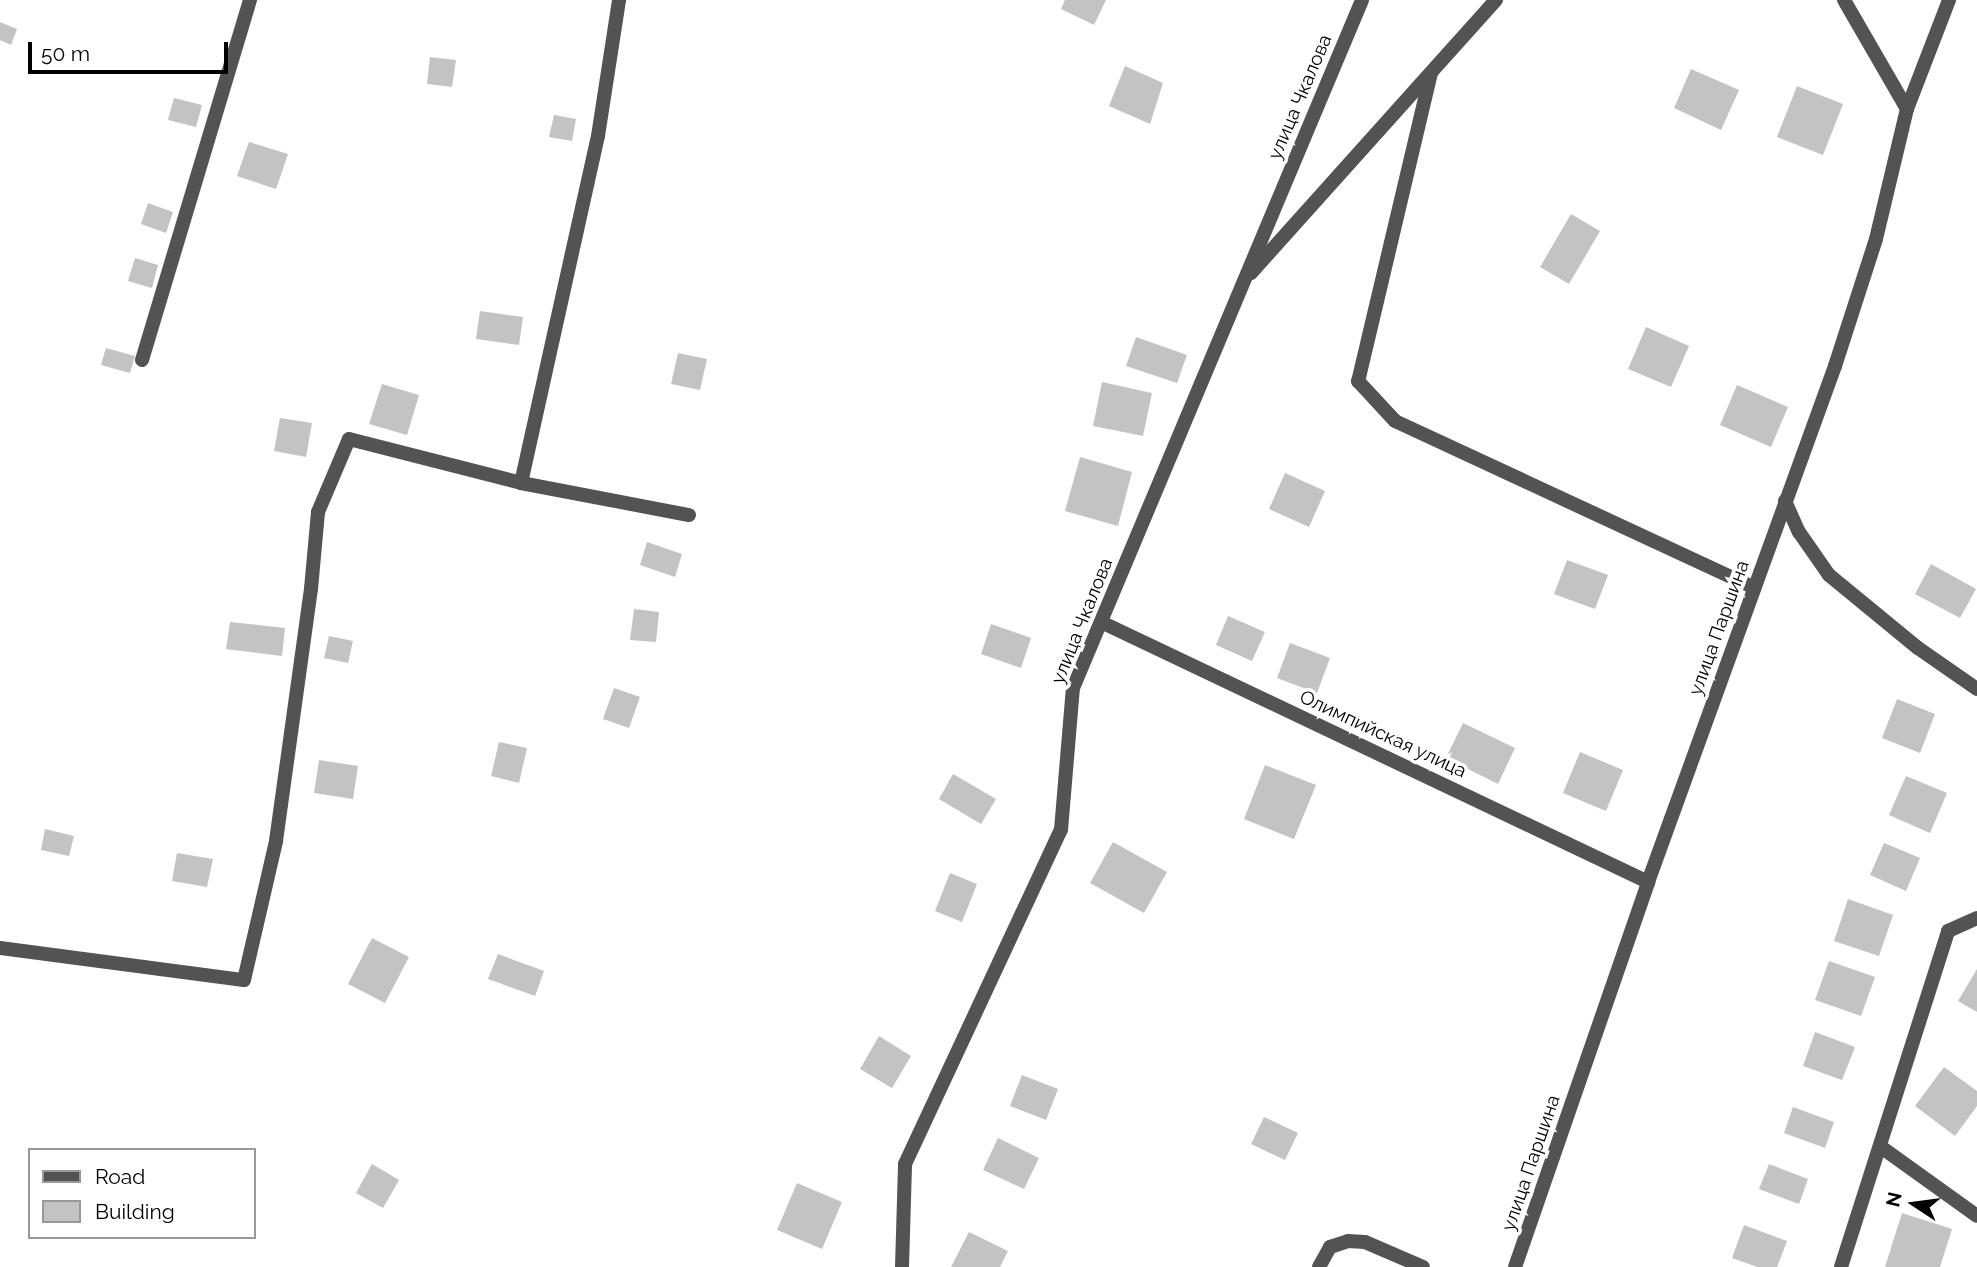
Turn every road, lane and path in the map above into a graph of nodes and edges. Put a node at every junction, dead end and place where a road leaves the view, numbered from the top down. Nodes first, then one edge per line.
1 (250, 0) edge
2 (619, 0) edge
3 (1362, 0) edge
4 (1496, 0) edge
5 (1843, 0) edge
6 (1949, 0) edge
7 (1430, 73) junction
8 (1907, 109) junction
9 (1244, 282) junction
10 (142, 360) dead end
11 (521, 483) junction
12 (1784, 501) junction
13 (689, 515) dead end
14 (1754, 588) junction
15 (1101, 621) junction
16 (1977, 689) edge
17 (1648, 882) junction
18 (1977, 918) edge
19 (0, 948) edge
20 (1881, 1147) junction
21 (1977, 1216) edge
22 (902, 1267) edge
23 (1319, 1267) edge
24 (1423, 1267) edge
25 (1515, 1267) edge
26 (1841, 1267) edge

1 - 10 street
2 - 11 street
3 - 9 street, улица Чкалова
4 - 7 street
5 - 8 street
6 - 8 street, улица Паршина
7 - 9 street
7 - 14 street
8 - 12 street, улица Паршина
9 - 15 street, улица Чкалова
11 - 13 street
11 - 19 street
12 - 14 street, улица Паршина
12 - 16 street
14 - 17 street, улица Паршина
15 - 17 street, Олимпийская улица
15 - 22 street, улица Чкалова
17 - 25 street, улица Паршина
18 - 20 street
20 - 21 street
20 - 26 street
23 - 24 street

